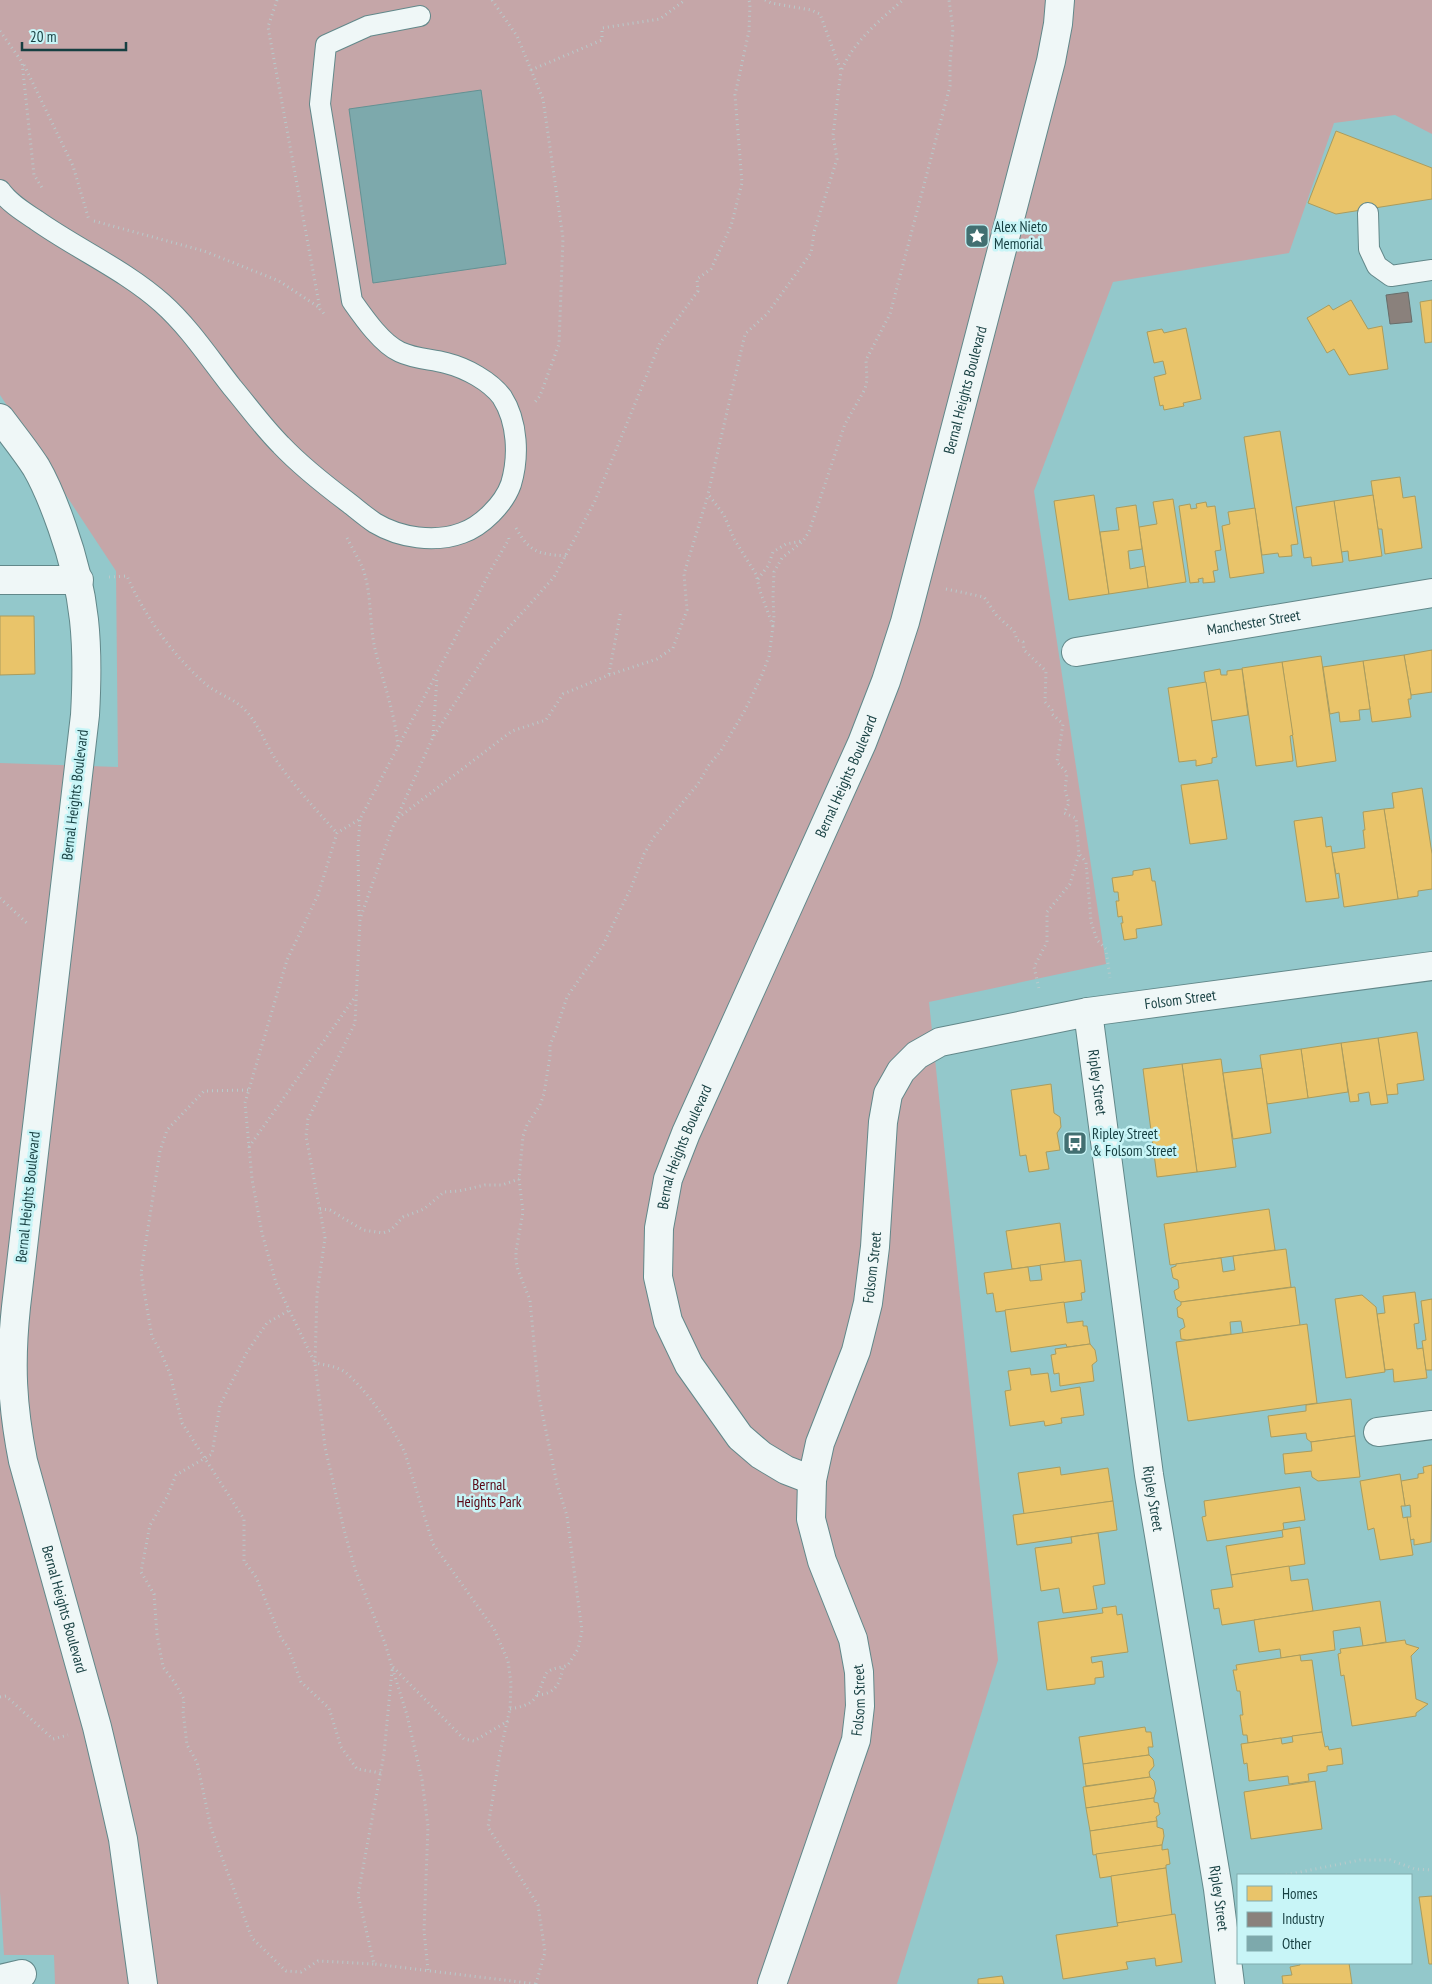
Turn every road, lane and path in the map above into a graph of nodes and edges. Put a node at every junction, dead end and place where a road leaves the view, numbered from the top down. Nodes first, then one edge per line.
1 (492, 0) edge
2 (685, 0) edge
3 (749, 0) edge
4 (765, 0) edge
5 (903, 0) edge
6 (949, 0) edge
7 (1060, 0) edge
8 (420, 16) dead end
9 (0, 31) edge
10 (22, 62) junction
11 (531, 70) junction
12 (841, 71) junction
13 (0, 190) edge
14 (44, 190) dead end
15 (1368, 214) dead end
16 (80, 216) dead end
17 (89, 220) junction
18 (101, 260) junction
19 (1432, 270) edge
20 (320, 309) dead end
21 (0, 418) edge
22 (514, 430) junction
23 (708, 494) junction
24 (497, 506) junction
25 (515, 526) dead end
26 (345, 534) dead end
27 (803, 541) junction
28 (566, 556) junction
29 (110, 577) dead end
30 (758, 579) junction
31 (0, 580) edge
32 (79, 580) junction
33 (916, 583) junction
34 (1432, 593) edge
35 (622, 610) dead end
36 (773, 628) junction
37 (1076, 652) dead end
38 (437, 674) junction
39 (609, 675) junction
40 (433, 737) junction
41 (398, 747) junction
42 (360, 820) junction
43 (396, 820) junction
44 (337, 833) junction
45 (1080, 854) junction
46 (360, 919) junction
47 (1432, 966) edge
48 (356, 997) junction
49 (1100, 1011) junction
50 (1046, 1021) junction
51 (249, 1090) junction
52 (249, 1147) junction
53 (519, 1178) junction
54 (320, 1209) junction
55 (288, 1311) junction
56 (315, 1363) junction
57 (1432, 1424) edge
58 (1378, 1432) dead end
59 (205, 1459) junction
60 (812, 1480) junction
61 (392, 1667) junction
62 (564, 1667) junction
63 (537, 1695) junction
64 (0, 1697) edge
65 (510, 1709) junction
66 (508, 1721) junction
67 (97, 1727) junction
68 (381, 1773) junction
69 (1432, 1870) edge
70 (1291, 1874) edge
71 (374, 1964) junction
72 (428, 1970) junction
73 (143, 1984) edge
74 (536, 1984) edge
75 (772, 1984) edge
76 (1230, 1984) edge

1 - 11 path
2 - 11 path
3 - 28 path
4 - 12 path
5 - 12 path
6 - 27 path
7 - 33 street, Bernal Heights Boulevard
8 - 22 lane
9 - 10 path
10 - 14 path
10 - 17 path
11 - 22 path
12 - 23 path
13 - 18 lane
15 - 19 lane
16 - 17 path
17 - 18 path
17 - 20 path
18 - 24 lane
21 - 32 street, Bernal Heights Boulevard
22 - 24 lane
23 - 30 path
23 - 39 path
24 - 38 path
25 - 28 path
26 - 41 path
27 - 30 path
27 - 36 path
28 - 40 path
29 - 44 path
30 - 36 path
31 - 32 street
32 - 67 street, Bernal Heights Boulevard
33 - 45 path
33 - 60 street, Bernal Heights Boulevard
34 - 37 street, Manchester Street
35 - 39 path
36 - 53 path
38 - 40 path
38 - 41 path
39 - 43 path
40 - 43 path
41 - 42 path
42 - 44 path
42 - 46 path
43 - 46 path
44 - 51 path
45 - 49 path
45 - 50 path
46 - 48 path
47 - 49 street, Folsom Street
48 - 52 path
48 - 54 path
49 - 50 street, Folsom Street
49 - 76 street, Ripley Street
50 - 60 street, Folsom Street
51 - 52 path
51 - 59 path
52 - 55 path
53 - 54 path
53 - 62 path
54 - 56 path
55 - 56 path
55 - 59 path
56 - 61 path
56 - 65 path
57 - 58 street
59 - 68 path
59 - 71 path
60 - 75 street, Folsom Street
61 - 66 path
61 - 68 path
61 - 72 path
62 - 63 path
62 - 63 path
63 - 65 path
64 - 67 path
65 - 66 path
66 - 74 path
67 - 73 street, Bernal Heights Boulevard
68 - 71 path
69 - 70 path
71 - 72 path
72 - 74 path

